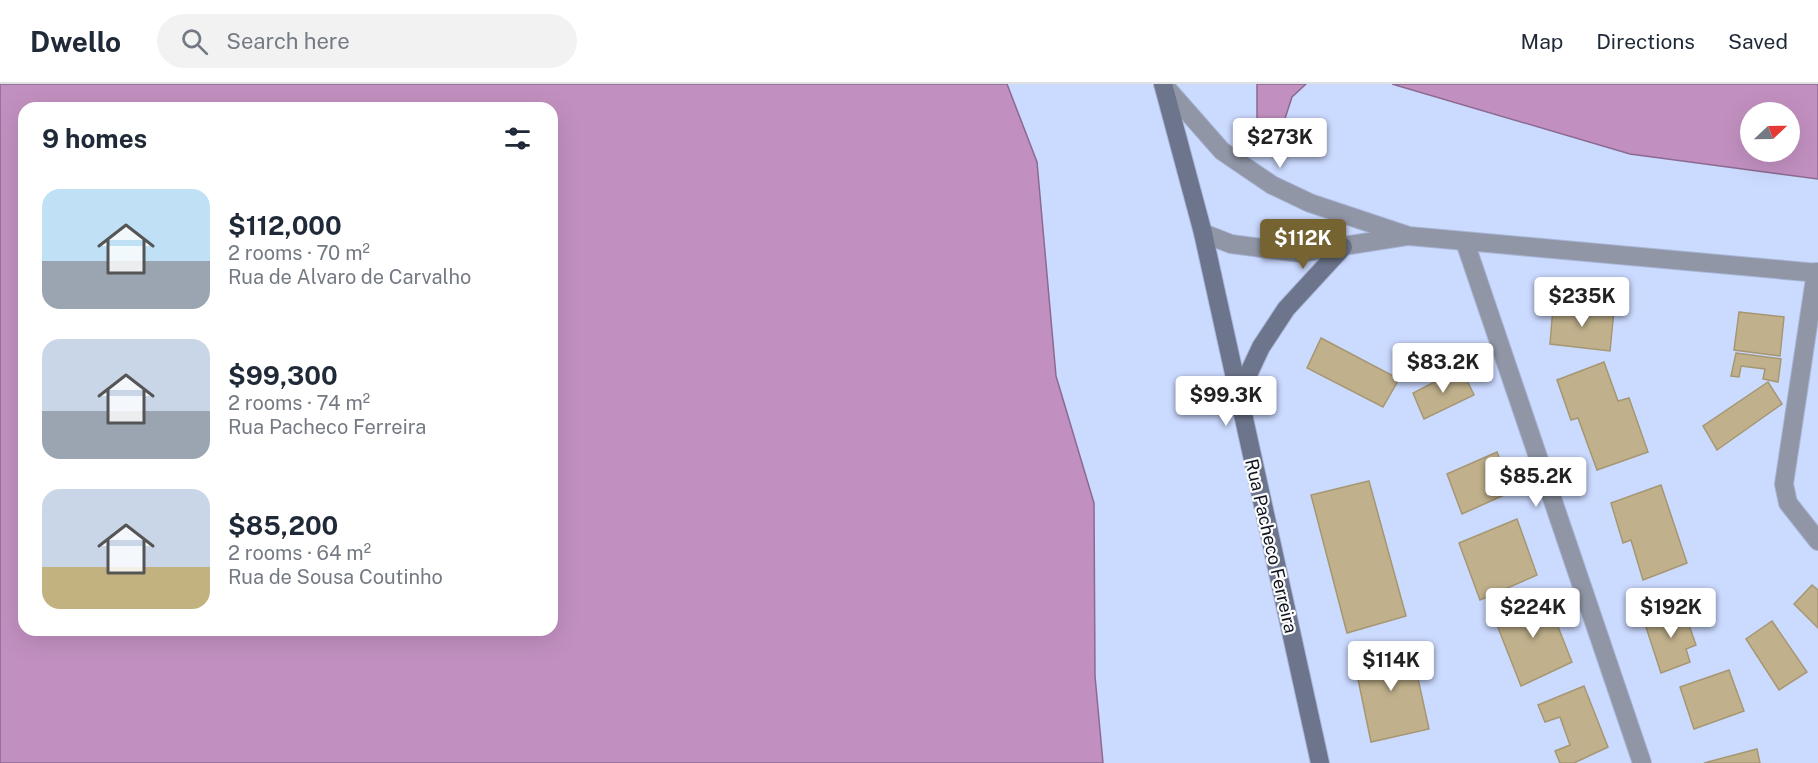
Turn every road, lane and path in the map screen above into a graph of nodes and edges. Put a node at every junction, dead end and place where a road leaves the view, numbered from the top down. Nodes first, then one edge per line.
1 (1163, 84) edge
2 (1203, 232) junction
3 (1409, 236) junction
4 (1465, 242) junction
5 (1343, 247) junction
6 (1817, 272) edge
7 (1238, 396) junction
8 (1818, 541) edge
9 (1320, 763) edge
10 (1642, 763) edge

1 - 2 street, Rua Pacheco Ferreira
1 - 3 street
2 - 5 street
2 - 7 street, Rua Pacheco Ferreira
3 - 4 street
3 - 5 street
4 - 6 street
4 - 10 street
5 - 7 street
6 - 8 street
7 - 9 street, Rua Pacheco Ferreira

